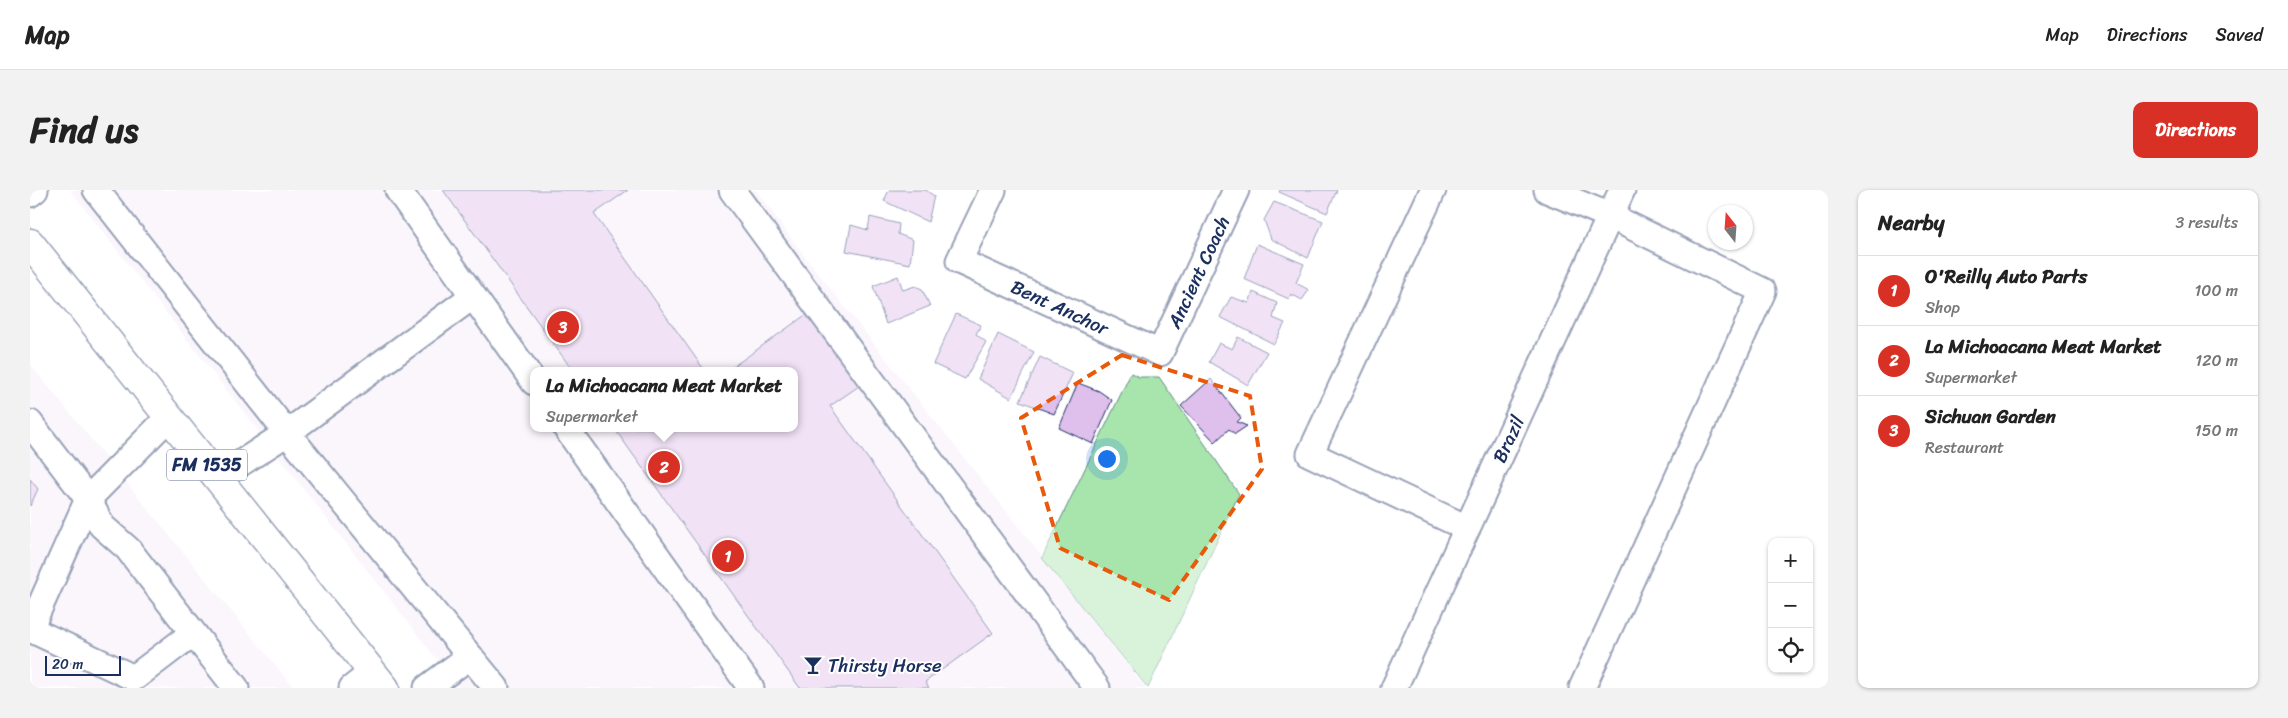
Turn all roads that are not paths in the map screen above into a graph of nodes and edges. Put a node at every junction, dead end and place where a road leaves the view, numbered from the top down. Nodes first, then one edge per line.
1 (35, 190) edge
2 (96, 190) edge
3 (398, 190) edge
4 (732, 190) edge
5 (993, 190) edge
6 (1236, 190) edge
7 (1433, 190) edge
8 (1547, 190) edge
9 (1622, 190) edge
10 (30, 194) edge
11 (1610, 216) junction
12 (30, 243) edge
13 (473, 296) junction
14 (1160, 353) joint
15 (530, 376) edge
16 (169, 418) junction
17 (30, 422) edge
18 (569, 432) edge
19 (287, 433) junction
20 (218, 478) junction
21 (88, 499) junction
22 (1467, 528) junction
23 (30, 629) edge
24 (193, 633) junction
25 (470, 656) junction
26 (369, 683) edge
27 (1400, 686) edge
28 (236, 688) edge
29 (428, 688) edge
30 (496, 688) edge
31 (751, 688) edge
32 (1097, 688) edge
33 (1582, 688) edge

1 - 10 street
2 - 19 street
3 - 13 street
4 - 32 street
5 - 14 street, Bent Anchor
6 - 14 street, Ancient Coach
7 - 22 street
8 - 11 street
9 - 11 street, Brazil
11 - 22 street, Brazil
11 - 33 street
12 - 16 main road, FM 1535
13 - 15 street
13 - 19 street
16 - 20 main road, FM 1535
16 - 21 street
17 - 21 street
18 - 31 street
19 - 20 street
19 - 25 street
20 - 26 main road, FM 1535
21 - 23 street
21 - 24 street
22 - 27 street, Brazil
23 - 24 street
24 - 28 street
25 - 29 street
25 - 30 street

